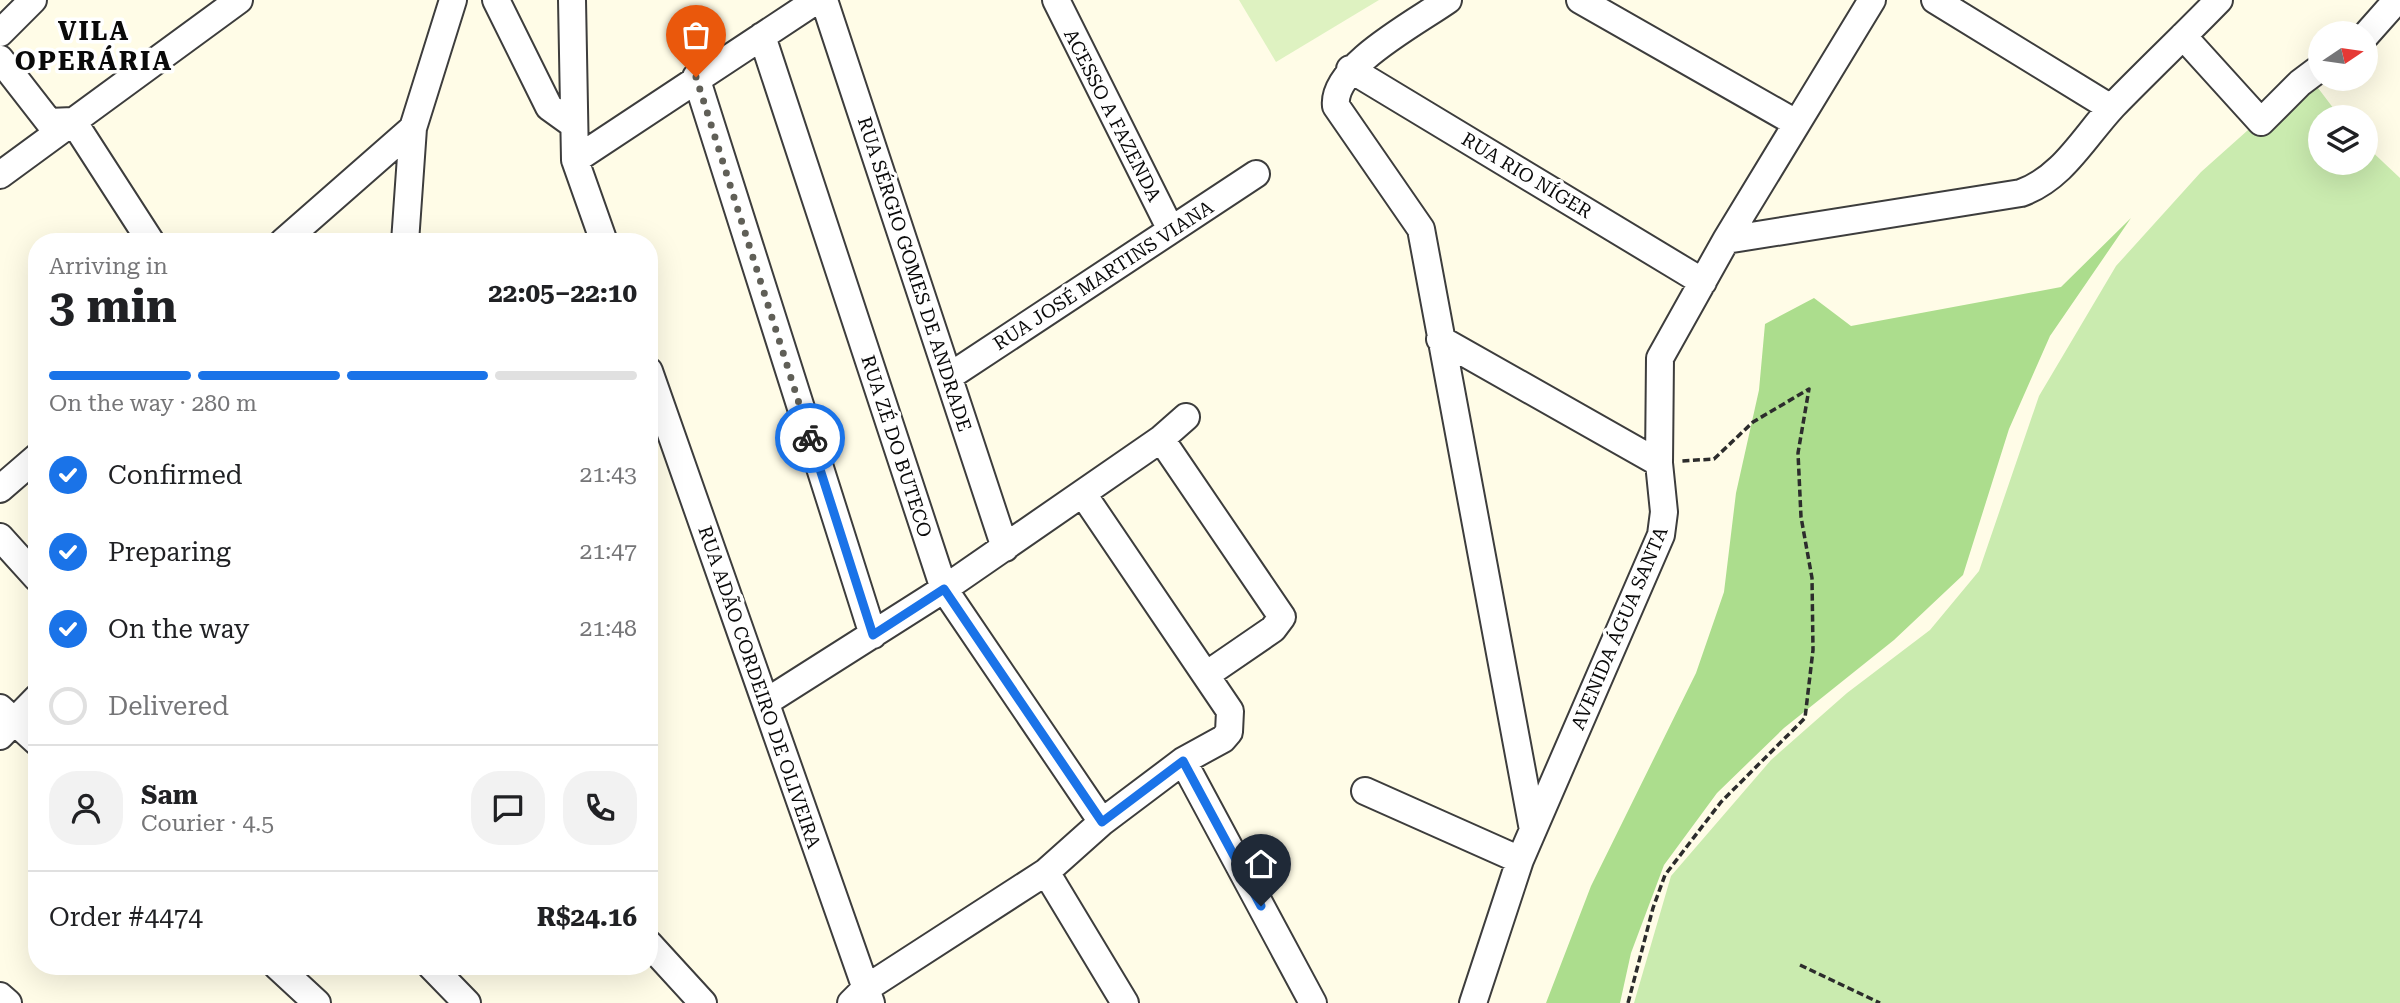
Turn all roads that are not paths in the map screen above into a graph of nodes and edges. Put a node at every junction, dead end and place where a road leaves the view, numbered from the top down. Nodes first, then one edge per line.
1 (33, 0) edge
2 (239, 0) edge
3 (453, 0) edge
4 (496, 0) edge
5 (572, 0) edge
6 (817, 0) edge
7 (824, 0) edge
8 (1056, 0) edge
9 (1448, 0) edge
10 (1580, 0) edge
11 (1872, 0) edge
12 (1936, 0) edge
13 (2219, 0) edge
14 (2397, 0) edge
15 (2378, 21) edge
16 (0, 33) edge
17 (762, 36) junction
18 (2183, 36) junction
19 (0, 59) edge
20 (1350, 69) junction
21 (696, 77) junction
22 (2308, 77) edge
23 (2111, 108) junction
24 (73, 121) junction
25 (1796, 123) junction
26 (574, 125) junction
27 (413, 128) junction
28 (575, 160) junction
29 (1256, 174) dead end
30 (0, 175) edge
31 (1171, 230) junction
32 (145, 233) edge
33 (293, 233) edge
34 (406, 233) edge
35 (601, 233) edge
36 (1726, 240) junction
37 (1703, 282) junction
38 (1440, 339) junction
39 (950, 376) junction
40 (658, 396) edge
41 (1186, 417) dead end
42 (1161, 439) junction
43 (1658, 463) junction
44 (28, 465) edge
45 (0, 489) edge
46 (1083, 494) junction
47 (0, 537) edge
48 (1005, 548) junction
49 (28, 568) edge
50 (944, 589) junction
51 (873, 635) junction
52 (1206, 675) junction
53 (766, 702) junction
54 (28, 705) edge
55 (5, 722) edge
56 (28, 736) edge
57 (1183, 761) junction
58 (1365, 791) dead end
59 (1102, 822) junction
60 (1533, 830) junction
61 (1520, 860) junction
62 (1046, 872) junction
63 (658, 954) edge
64 (284, 975) edge
65 (440, 975) edge
66 (0, 996) edge
67 (302, 998) edge
68 (863, 998) edge
69 (8, 1003) edge
70 (467, 1003) edge
71 (702, 1003) edge
72 (1125, 1003) edge
73 (1313, 1003) edge
74 (1473, 1003) edge

1 - 16 street
2 - 24 street
3 - 27 street
4 - 26 street
5 - 26 street
6 - 17 street
7 - 39 street, RUA SÉRGIO GOMES DE ANDRADE
8 - 31 street, ACESSO A FAZENDA
9 - 20 street
10 - 25 street
11 - 25 street, AVENIDA ÁGUA SANTA
12 - 23 street
13 - 18 street
14 - 15 street
17 - 21 street
17 - 50 street, RUA ZÉ DO BUTECO
18 - 22 street
18 - 23 street
19 - 24 street
20 - 37 street, RUA RIO NÍGER
20 - 38 street
21 - 28 street
21 - 51 street
23 - 36 street
24 - 30 street
24 - 32 street
25 - 36 street, AVENIDA ÁGUA SANTA
26 - 28 street
27 - 33 street
27 - 34 street
28 - 35 street
29 - 31 street, RUA JOSÉ MARTINS VIANA
31 - 39 street, RUA JOSÉ MARTINS VIANA
36 - 37 street, AVENIDA ÁGUA SANTA
37 - 43 street, AVENIDA ÁGUA SANTA
38 - 43 street
38 - 60 street
39 - 48 street, RUA SÉRGIO GOMES DE ANDRADE
40 - 53 street, RUA ADÃO CORDEIRO DE OLIVEIRA
41 - 42 street
42 - 46 street
42 - 52 street
43 - 60 street, AVENIDA ÁGUA SANTA
44 - 45 street
46 - 48 street
46 - 52 street
47 - 49 street
48 - 50 street
50 - 51 street
50 - 59 street, RUA ZÉ DO BUTECO
51 - 53 street
52 - 57 street
53 - 68 street, RUA ADÃO CORDEIRO DE OLIVEIRA
54 - 55 street
55 - 56 street
57 - 59 street
57 - 73 street
58 - 61 street
59 - 62 street
60 - 61 street, AVENIDA ÁGUA SANTA
61 - 74 street, AVENIDA ÁGUA SANTA
62 - 68 street
62 - 72 street
63 - 71 street
64 - 67 street
65 - 70 street
66 - 69 street

